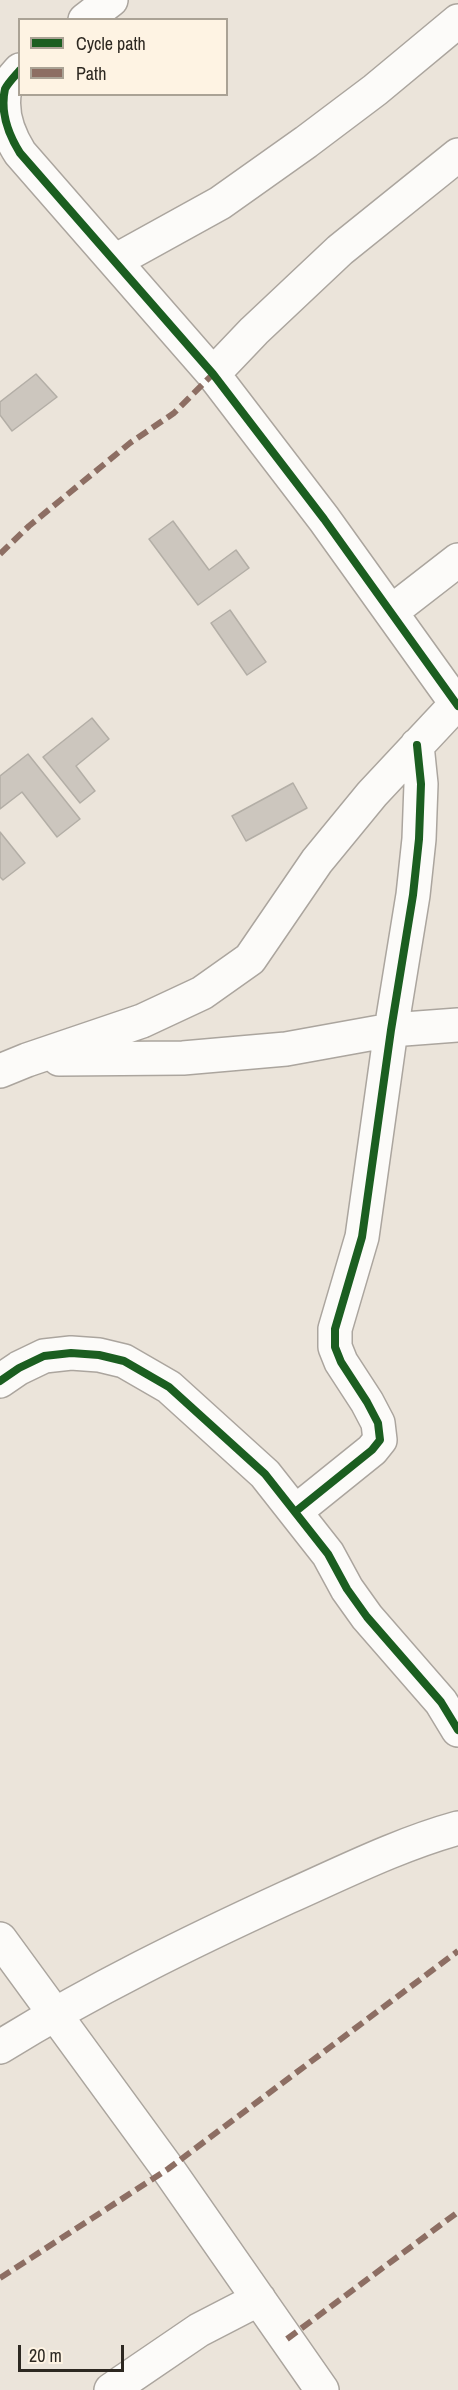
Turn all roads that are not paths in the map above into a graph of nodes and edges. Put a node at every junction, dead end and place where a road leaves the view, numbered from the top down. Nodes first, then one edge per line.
1 (111, 0) edge
2 (88, 18) edge
3 (458, 21) edge
4 (18, 73) edge
5 (458, 155) edge
6 (115, 261) junction
7 (213, 374) junction
8 (458, 560) edge
9 (391, 612) junction
10 (457, 704) edge
11 (417, 745) junction
12 (458, 1025) edge
13 (391, 1030) junction
14 (14, 1066) edge
15 (0, 1382) edge
16 (295, 1512) junction
17 (458, 1730) edge
18 (458, 1828) edge
19 (0, 1940) edge
20 (56, 2015) junction
21 (0, 2047) edge
22 (259, 2299) junction
23 (111, 2390) edge
24 (322, 2390) edge

1 - 2 street
3 - 6 street
4 - 6 street
5 - 7 street
6 - 7 street
7 - 9 street
8 - 9 street
9 - 10 street
10 - 11 street
11 - 13 street
11 - 14 street
12 - 13 street
13 - 14 street
13 - 16 street
15 - 16 street
16 - 17 street
18 - 20 street
19 - 20 street
20 - 21 street
20 - 22 street
22 - 23 street
22 - 24 street

